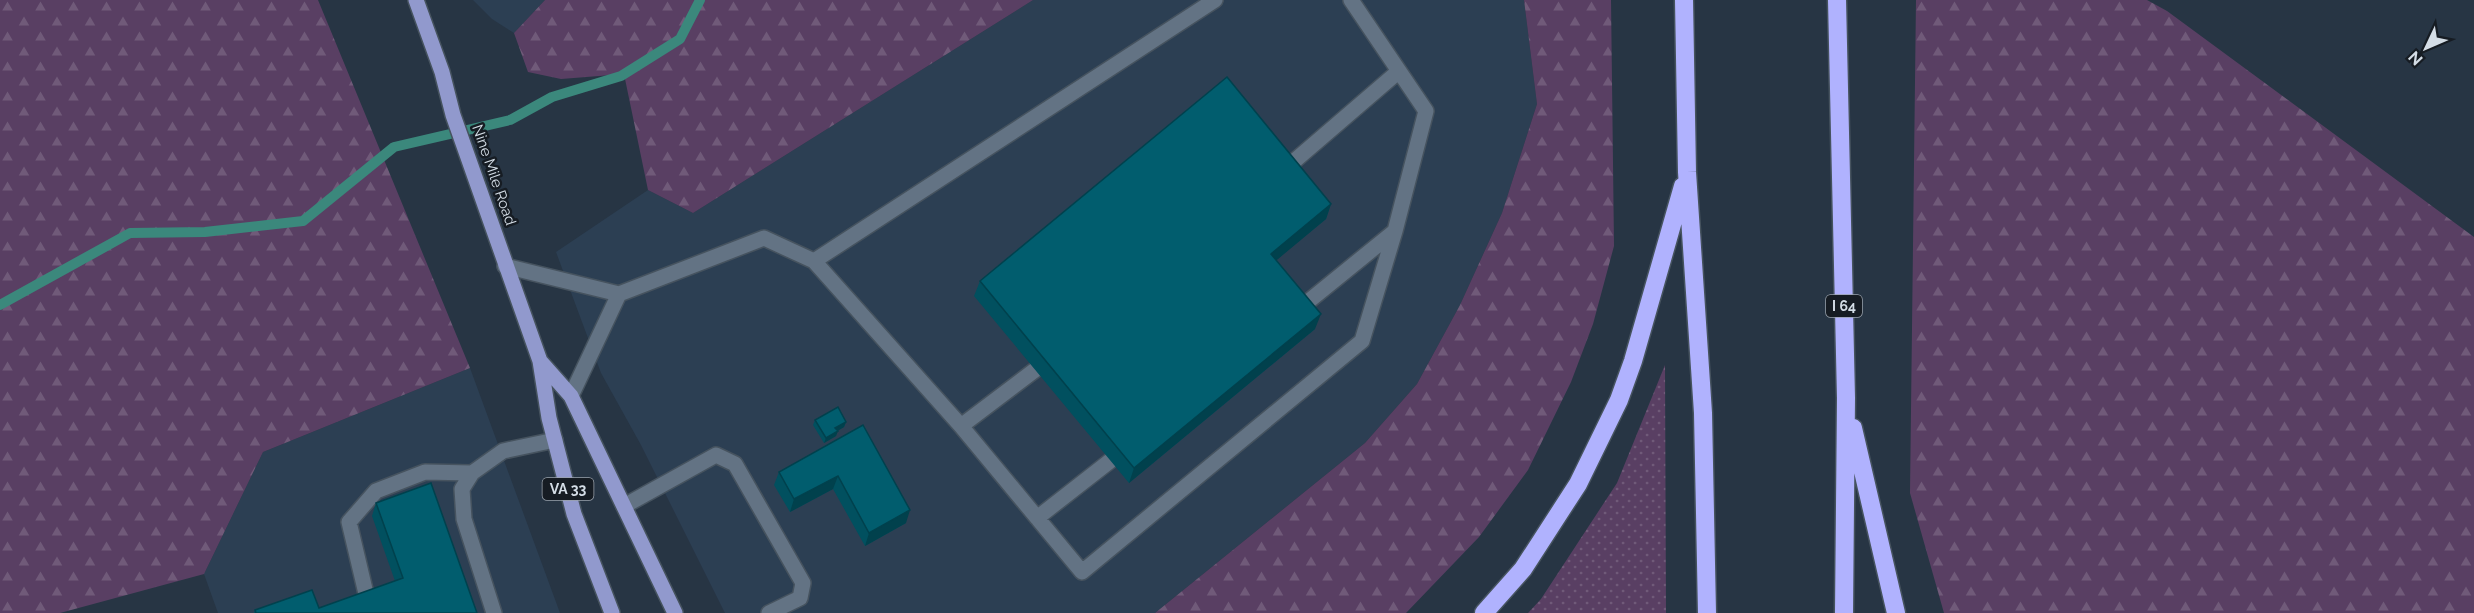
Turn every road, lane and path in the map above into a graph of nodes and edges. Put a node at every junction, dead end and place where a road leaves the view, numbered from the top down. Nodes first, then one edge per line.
1 (416, 0) edge
2 (1215, 0) edge
3 (1351, 0) edge
4 (1684, 0) edge
5 (1837, 0) edge
6 (1399, 71) junction
7 (1285, 170) edge
8 (1687, 172) junction
9 (1395, 231) junction
10 (814, 261) junction
11 (505, 266) junction
12 (619, 294) junction
13 (1299, 309) edge
14 (540, 361) junction
15 (1035, 370) edge
16 (571, 396) junction
17 (1846, 398) junction
18 (961, 426) junction
19 (555, 440) junction
20 (1110, 460) edge
21 (472, 473) junction
22 (624, 506) junction
23 (1037, 518) junction
24 (368, 602) edge
25 (494, 613) edge
26 (612, 613) edge
27 (675, 613) edge
28 (769, 613) edge
29 (1484, 613) edge
30 (1707, 613) edge
31 (1844, 613) edge
32 (1896, 613) edge

1 - 11 main road, Nine Mile Road / VA 33
2 - 10 lane
3 - 6 lane
4 - 8 highway
5 - 17 highway, I 64
6 - 7 lane
6 - 9 lane
8 - 29 highway
8 - 30 highway
9 - 13 lane
9 - 23 lane
10 - 12 lane
10 - 18 lane
11 - 12 lane
11 - 14 main road, Nine Mile Road / VA 33
12 - 16 lane
14 - 16 main road, Nine Mile Road / VA 33
14 - 19 main road, Nine Mile Road / VA 33
15 - 18 lane
16 - 22 main road, Nine Mile Road / VA 33
17 - 31 highway, I 64
17 - 32 highway
18 - 23 lane
19 - 21 lane
19 - 26 main road, Nine Mile Road / VA 33
20 - 23 lane
21 - 24 lane
21 - 25 lane
22 - 27 main road, Nine Mile Road / VA 33
22 - 28 lane

